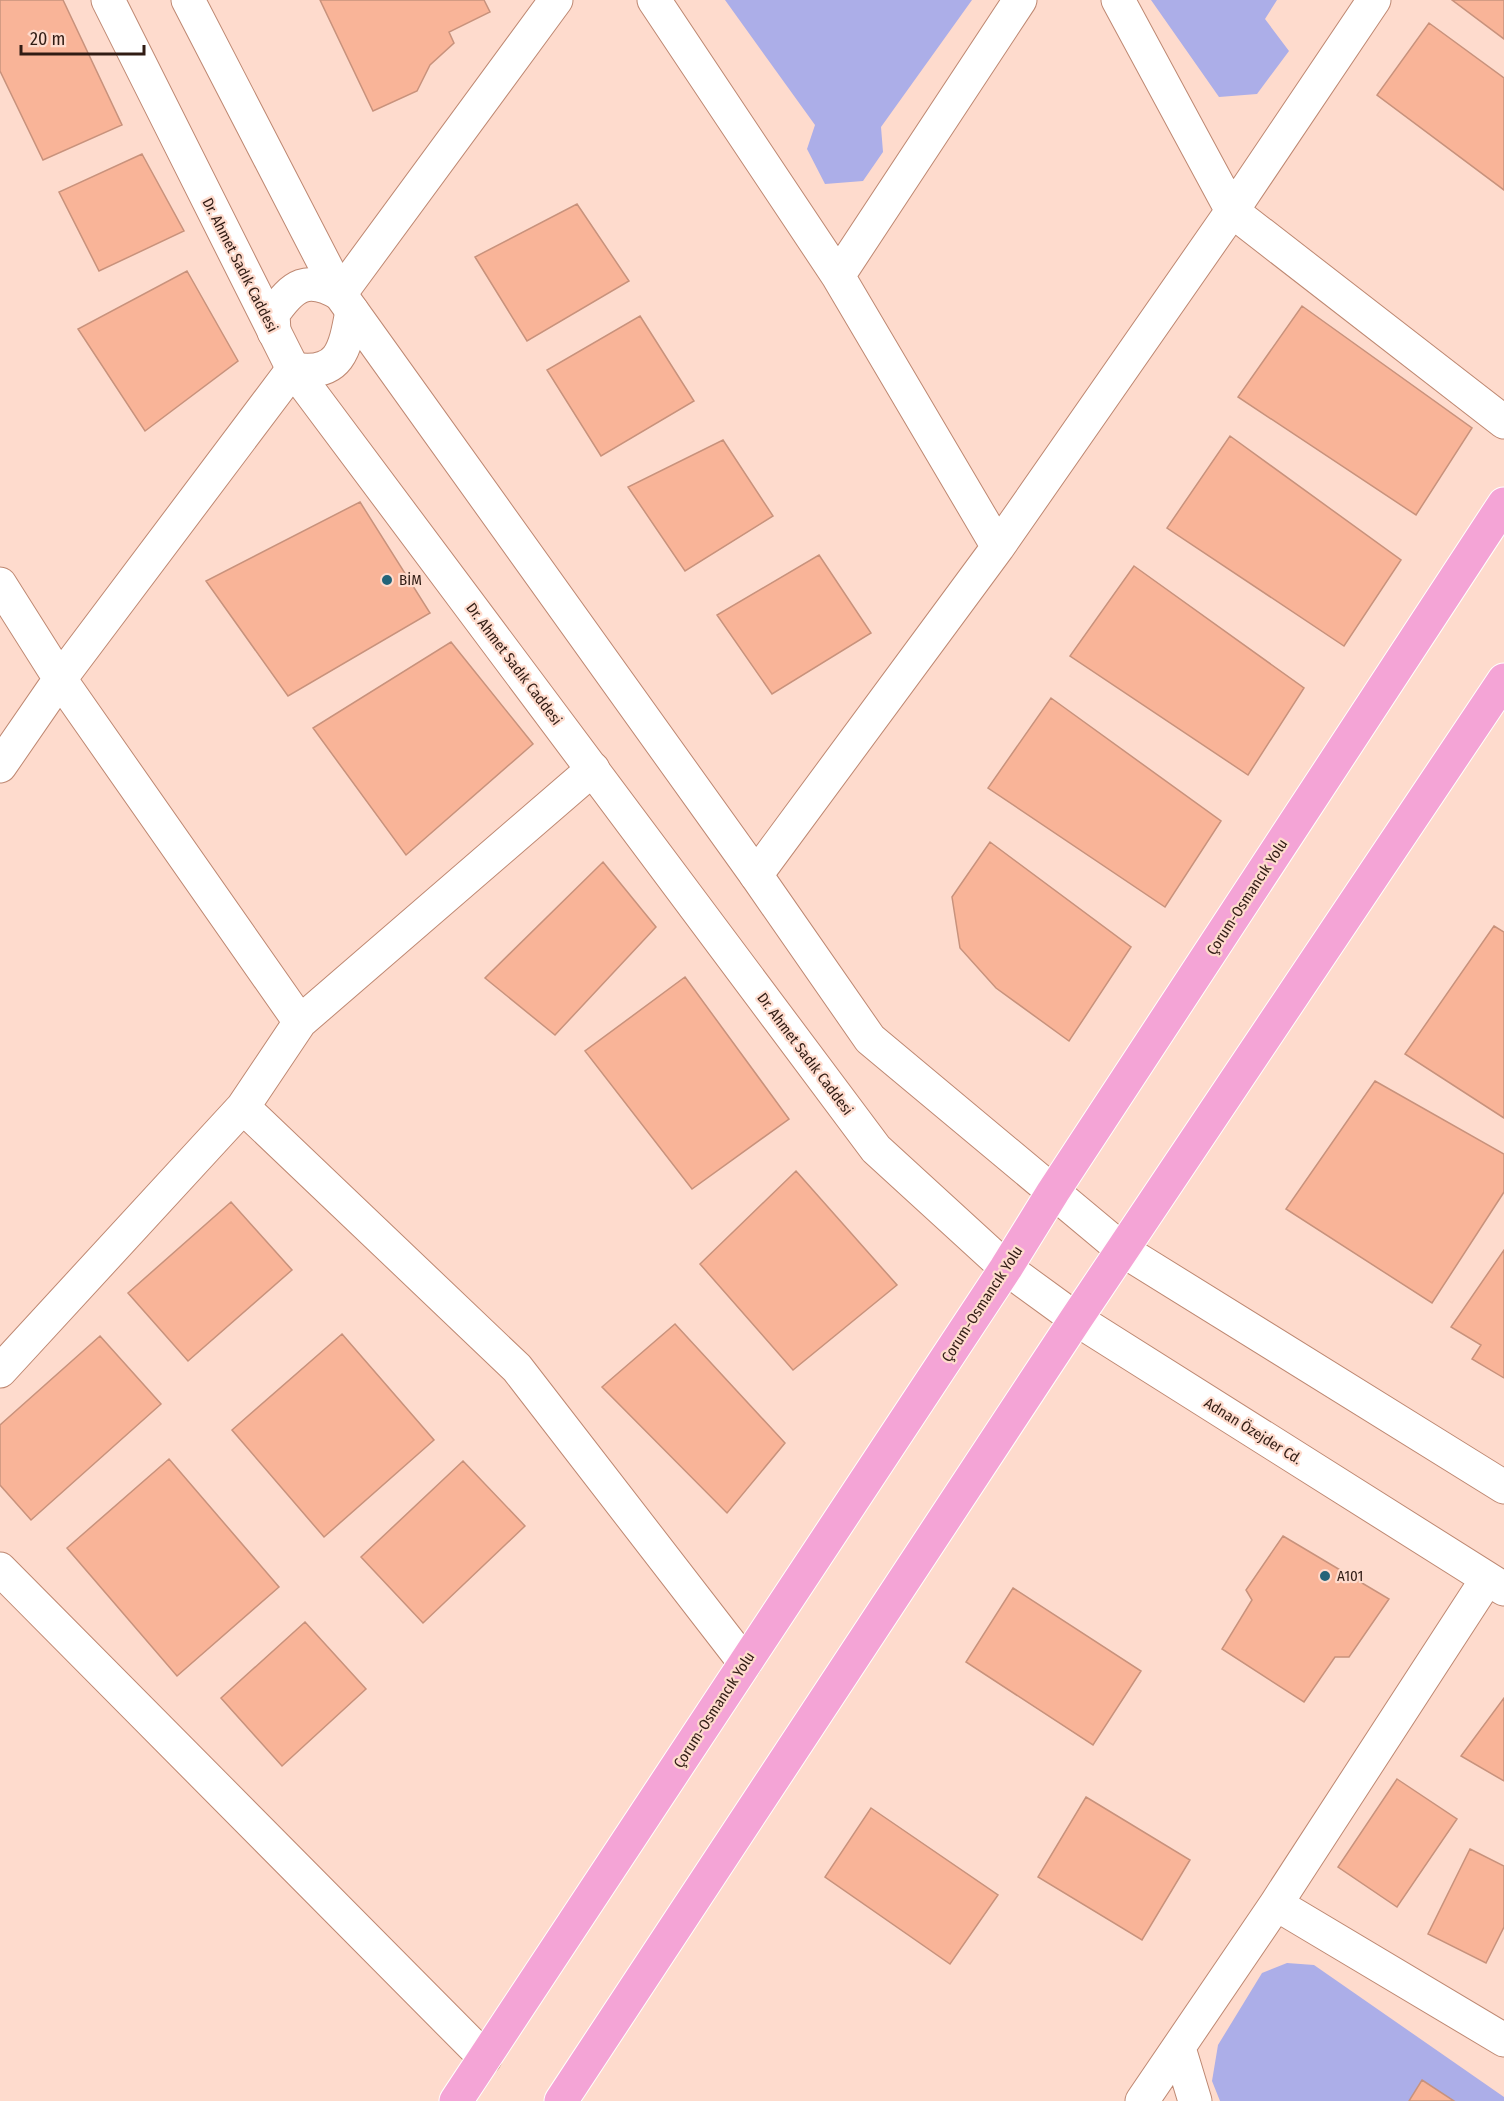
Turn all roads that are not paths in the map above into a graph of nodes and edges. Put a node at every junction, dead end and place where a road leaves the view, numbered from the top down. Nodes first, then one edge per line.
1 (108, 0) edge
2 (188, 0) edge
3 (654, 0) edge
4 (1020, 0) edge
5 (1118, 0) edge
6 (1374, 0) edge
7 (541, 8) edge
8 (1232, 211) junction
9 (838, 276) junction
10 (346, 303) junction
11 (274, 332) junction
12 (293, 369) junction
13 (1504, 422) edge
14 (1504, 504) edge
15 (998, 547) junction
16 (0, 584) edge
17 (60, 679) junction
18 (1504, 680) edge
19 (0, 766) edge
20 (593, 769) junction
21 (756, 875) junction
22 (300, 1022) junction
23 (243, 1107) junction
24 (1053, 1192) junction
25 (1124, 1251) junction
26 (1006, 1269) junction
27 (1076, 1319) junction
28 (0, 1371) edge
29 (1504, 1486) edge
30 (0, 1569) edge
31 (1496, 1584) edge
32 (745, 1663) junction
33 (1276, 1904) junction
34 (1504, 2040) edge
35 (1179, 2048) junction
36 (485, 2058) junction
37 (456, 2101) edge
38 (561, 2101) edge
39 (1142, 2101) edge
40 (1195, 2101) edge

1 - 11 street, Dr. Ahmet Sadık Caddesi
2 - 10 street
3 - 9 street
4 - 9 street
5 - 8 street
6 - 8 street
7 - 10 street
8 - 13 street
8 - 15 street
9 - 15 street
10 - 11 street
10 - 12 street
10 - 21 street
11 - 12 street, Dr. Ahmet Sadık Caddesi
12 - 17 street
12 - 20 street, Dr. Ahmet Sadık Caddesi
14 - 24 highway, Çorum-Osmancık Yolu
15 - 21 street
16 - 17 street
17 - 19 street
17 - 22 street
18 - 25 highway
20 - 22 street
20 - 26 street, Dr. Ahmet Sadık Caddesi
21 - 24 street
22 - 23 street
23 - 28 street
23 - 32 street
24 - 25 street
24 - 26 highway, Çorum-Osmancık Yolu
25 - 27 highway
25 - 29 street
26 - 27 street, Adnan Özejder Cd.
26 - 32 highway, Çorum-Osmancık Yolu
27 - 31 street, Adnan Özejder Cd.
27 - 38 highway
30 - 36 street
31 - 33 street
32 - 36 highway, Çorum-Osmancık Yolu
33 - 34 street
33 - 35 street
35 - 39 street
35 - 40 street
36 - 37 highway, Çorum-Osmancık Yolu

